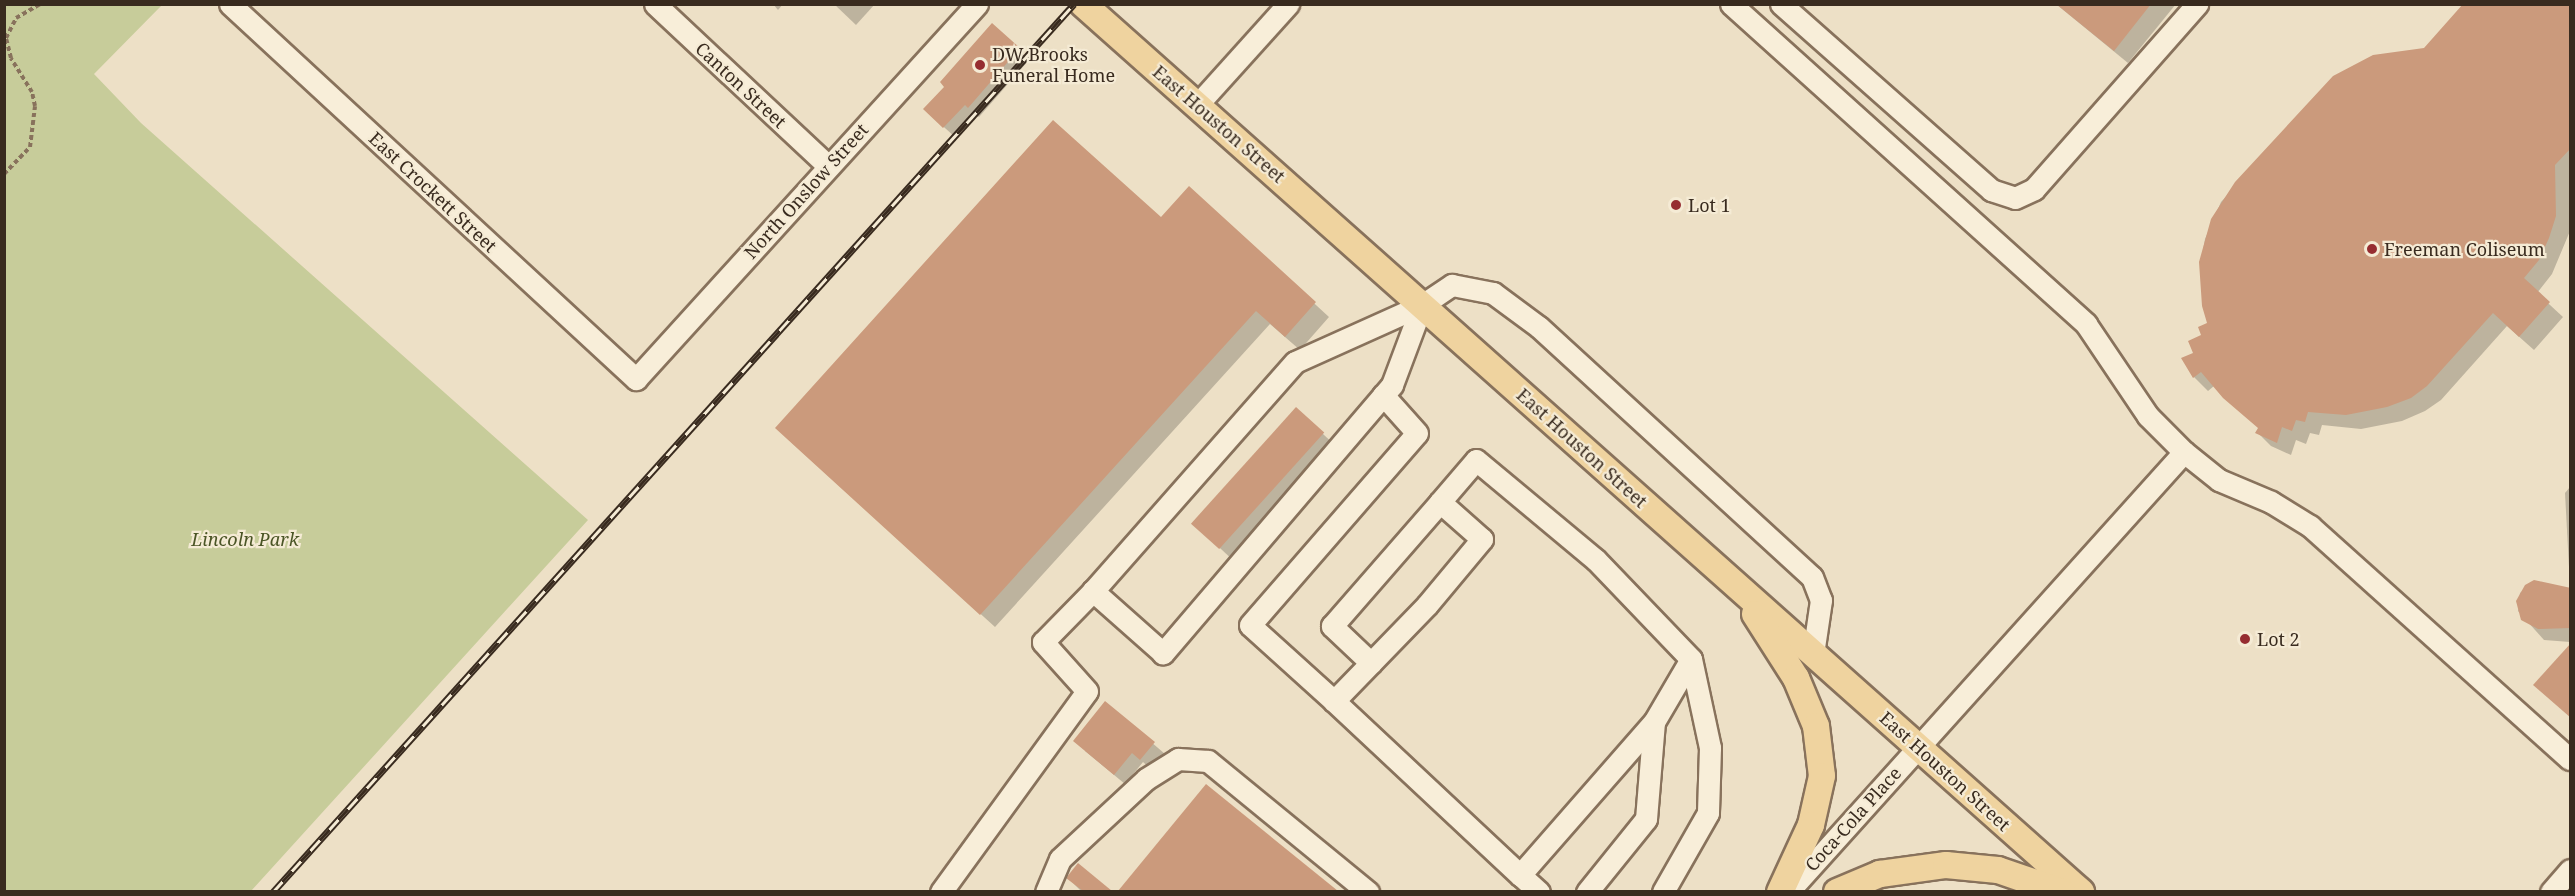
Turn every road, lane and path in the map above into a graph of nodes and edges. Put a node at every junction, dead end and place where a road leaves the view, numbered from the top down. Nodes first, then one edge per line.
1 (40, 4) edge
2 (59, 4) edge
3 (69, 4) edge
4 (230, 4) edge
5 (655, 4) edge
6 (977, 4) edge
7 (1083, 4) edge
8 (1288, 4) edge
9 (1731, 4) edge
10 (1781, 4) edge
11 (2197, 4) edge
12 (1198, 104) junction
13 (828, 166) junction
14 (4, 174) edge
15 (1422, 305) junction
16 (636, 379) joint
17 (1383, 395) junction
18 (2184, 452) junction
19 (1440, 502) junction
20 (1093, 591) junction
21 (1741, 591) junction
22 (1813, 654) junction
23 (1691, 659) junction
24 (1371, 663) junction
25 (1334, 701) junction
26 (1654, 722) junction
27 (1918, 746) junction
28 (2571, 759) edge
29 (2571, 870) edge
30 (1520, 875) junction
31 (941, 891) edge
32 (1046, 891) edge
33 (1368, 891) edge
34 (1539, 891) edge
35 (1587, 891) edge
36 (1663, 891) edge
37 (1780, 891) edge
38 (1788, 891) edge
39 (1837, 891) edge
40 (2062, 891) edge
41 (2081, 891) edge
42 (2551, 891) edge

1 - 14 path
2 - 3 path
4 - 16 street, East Crockett Street
5 - 13 street, Canton Street
6 - 13 street, North Onslow Street
7 - 12 main road, East Houston Street
8 - 12 street
9 - 18 street
10 - 11 street
12 - 15 main road, East Houston Street
13 - 16 street, North Onslow Street
15 - 17 street
15 - 20 street
15 - 21 main road, East Houston Street
15 - 22 street
17 - 20 street
17 - 25 street
18 - 27 street, Coca-Cola Place
18 - 28 street
19 - 23 street
19 - 24 street
19 - 24 street
20 - 31 street
21 - 22 main road, East Houston Street
21 - 37 main road
22 - 27 main road, East Houston Street
23 - 26 street
23 - 36 street
24 - 25 street
25 - 30 street
26 - 30 street
26 - 35 street
27 - 38 street, Coca-Cola Place
27 - 41 main road, East Houston Street
29 - 42 street
30 - 34 street
32 - 33 street
39 - 40 main road

